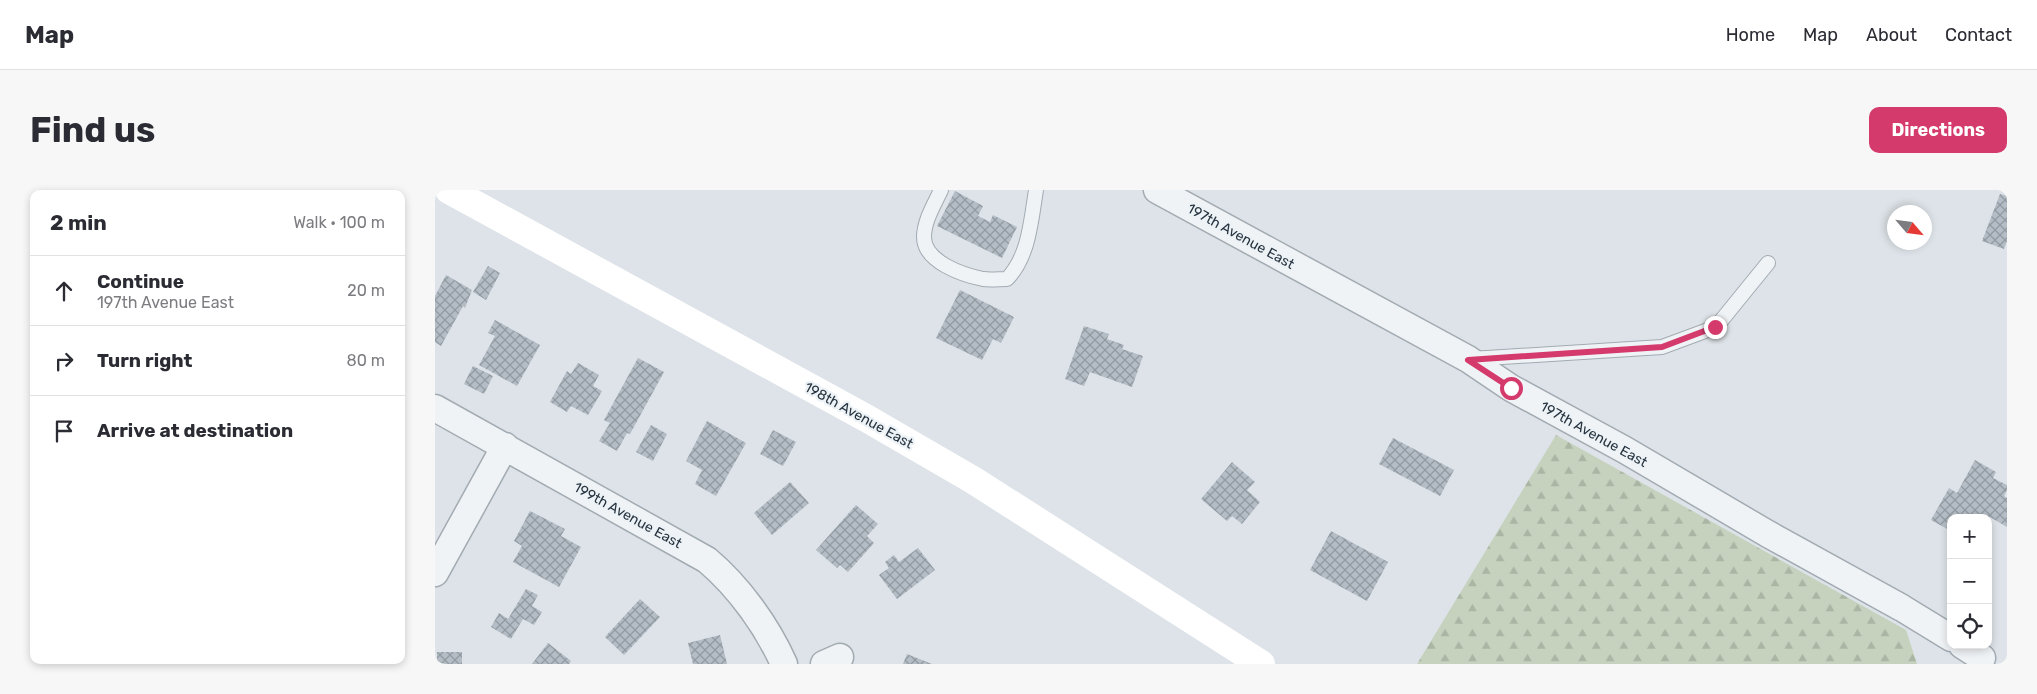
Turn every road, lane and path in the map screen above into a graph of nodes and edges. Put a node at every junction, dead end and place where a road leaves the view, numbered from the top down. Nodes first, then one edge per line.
1 (449, 190) edge
2 (941, 190) edge
3 (1036, 190) edge
4 (1157, 190) edge
5 (1768, 263) dead end
6 (1468, 360) junction
7 (435, 408) edge
8 (505, 446) junction
9 (435, 573) edge
10 (1947, 636) edge
11 (1259, 662) edge
12 (784, 664) edge

1 - 11 main road, 198th Avenue East
2 - 3 lane
4 - 6 street, 197th Avenue East
5 - 6 lane
6 - 10 street, 197th Avenue East
7 - 8 street, 199th Avenue East
8 - 9 street
8 - 12 street, 199th Avenue East

